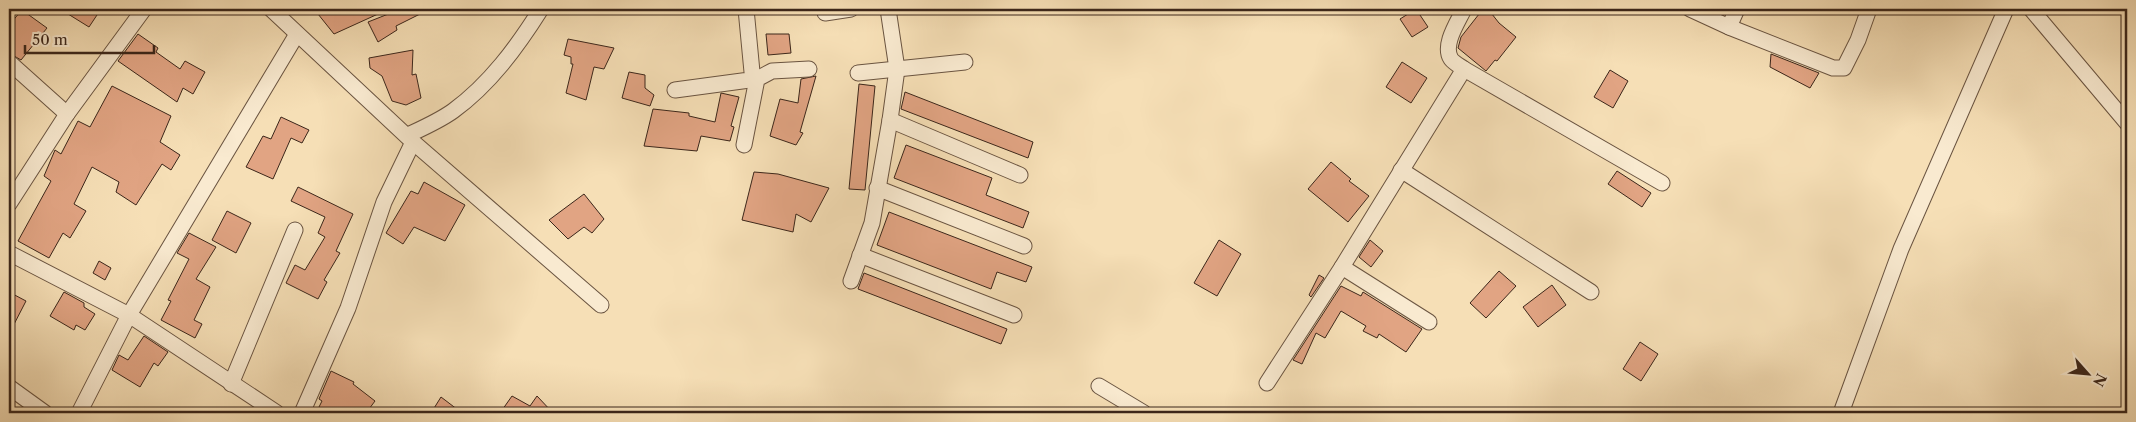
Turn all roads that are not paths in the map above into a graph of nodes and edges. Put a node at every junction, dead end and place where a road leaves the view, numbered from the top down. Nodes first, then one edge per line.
1 (144, 9) edge
2 (271, 9) edge
3 (541, 9) edge
4 (746, 9) edge
5 (851, 9) edge
6 (888, 9) edge
7 (1464, 9) edge
8 (1690, 9) edge
9 (1737, 9) edge
10 (1869, 9) edge
11 (2006, 9) edge
12 (2031, 9) edge
13 (825, 13) dead end
14 (1729, 27) junction
15 (297, 34) junction
16 (9, 62) edge
17 (964, 62) dead end
18 (809, 68) dead end
19 (897, 69) junction
20 (1464, 69) junction
21 (858, 73) dead end
22 (757, 79) junction
23 (675, 90) dead end
24 (68, 114) junction
25 (890, 120) junction
26 (2127, 124) edge
27 (411, 138) junction
28 (744, 145) dead end
29 (1400, 170) junction
30 (1020, 175) dead end
31 (1662, 183) dead end
32 (877, 188) junction
33 (9, 204) edge
34 (294, 230) dead end
35 (1024, 246) dead end
36 (9, 252) edge
37 (860, 255) junction
38 (1342, 267) junction
39 (851, 281) dead end
40 (1591, 292) dead end
41 (600, 305) dead end
42 (129, 315) junction
43 (1014, 315) dead end
44 (1429, 322) dead end
45 (1268, 383) dead end
46 (231, 384) junction
47 (1100, 386) dead end
48 (9, 387) edge
49 (45, 413) edge
50 (79, 413) edge
51 (277, 413) edge
52 (302, 413) edge
53 (1144, 413) edge
54 (1840, 413) edge

1 - 24 street
2 - 15 street
3 - 27 street
4 - 22 street
5 - 13 street
6 - 19 street
7 - 20 street
8 - 14 street
9 - 14 street
10 - 14 street
11 - 54 street
12 - 26 street
15 - 27 street
15 - 42 street
16 - 24 street
17 - 19 street
18 - 22 street
19 - 21 street
19 - 25 street
20 - 29 street
20 - 31 street
22 - 23 street
22 - 28 street
24 - 33 street
25 - 30 street
25 - 32 street
27 - 41 street
27 - 52 street
29 - 38 street
29 - 40 street
32 - 35 street
32 - 37 street
34 - 46 street
36 - 42 street
37 - 39 street
37 - 43 street
38 - 44 street
38 - 45 street
42 - 46 street
42 - 50 street
46 - 51 street
47 - 53 street
48 - 49 street

